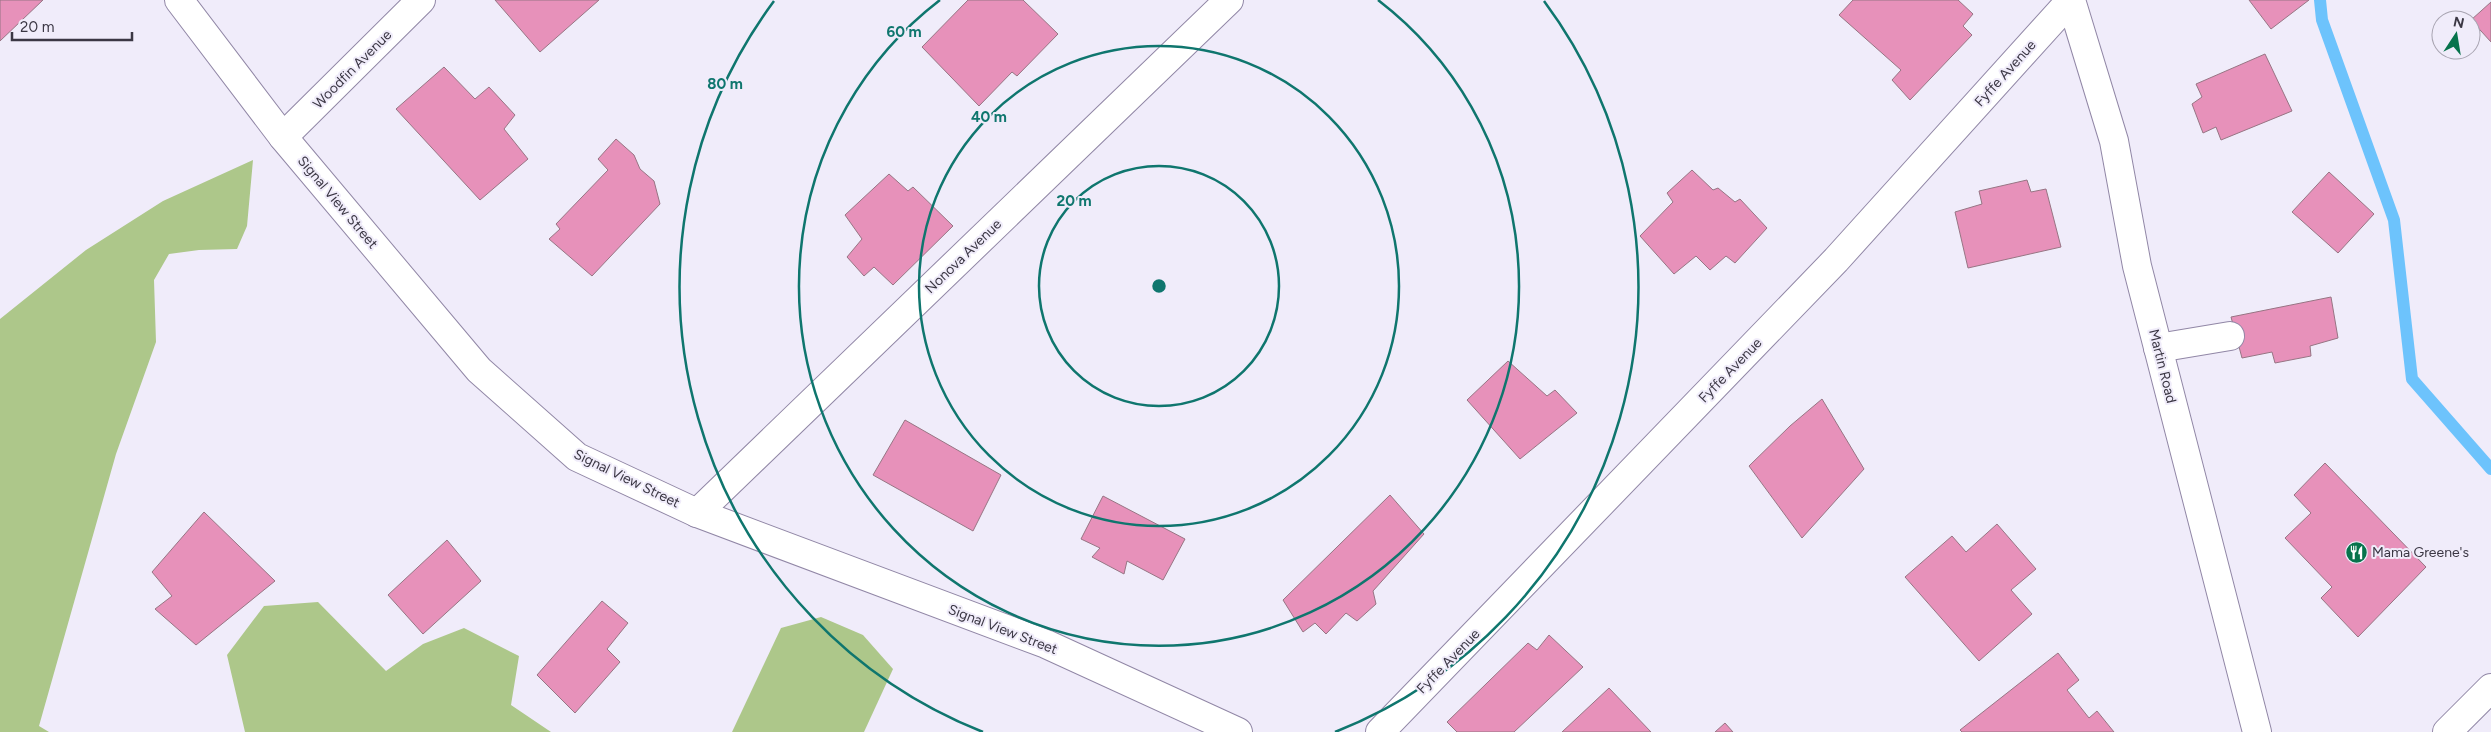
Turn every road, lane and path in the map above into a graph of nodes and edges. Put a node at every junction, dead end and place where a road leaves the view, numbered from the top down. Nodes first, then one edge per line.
1 (179, 0) edge
2 (421, 0) edge
3 (1230, 0) edge
4 (2071, 0) edge
5 (284, 137) junction
6 (2230, 336) dead end
7 (2158, 348) junction
8 (698, 513) junction
9 (2491, 688) edge
10 (1238, 732) edge
11 (1380, 732) edge
12 (2258, 732) edge
13 (2447, 732) edge

1 - 5 street, Signal View Street
2 - 5 street, Woodfin Avenue
3 - 8 street, Nonova Avenue
4 - 7 street, Martin Road
4 - 11 street, Fyffe Avenue
5 - 8 street, Signal View Street
6 - 7 street
7 - 12 street, Martin Road
8 - 10 street, Signal View Street
9 - 13 street

